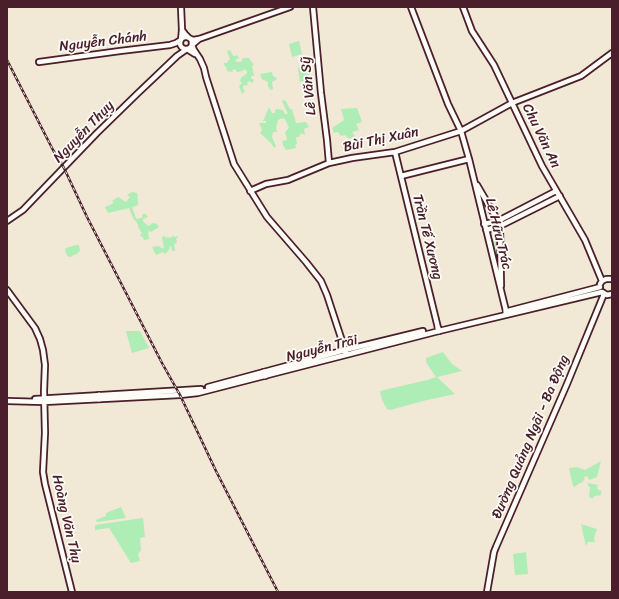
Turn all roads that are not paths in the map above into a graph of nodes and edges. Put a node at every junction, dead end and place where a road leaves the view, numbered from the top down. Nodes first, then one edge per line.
1 (181, 7) edge
2 (290, 7) edge
3 (313, 7) edge
4 (411, 7) edge
5 (463, 7) edge
6 (182, 30) junction
7 (189, 38) junction
8 (199, 39) junction
9 (181, 40) junction
10 (170, 45) junction
11 (192, 45) junction
12 (181, 47) junction
13 (187, 50) junction
14 (612, 53) edge
15 (196, 54) junction
16 (176, 56) junction
17 (39, 62) dead end
18 (512, 103) junction
19 (461, 131) junction
20 (394, 152) junction
21 (469, 159) junction
22 (329, 163) junction
23 (401, 176) junction
24 (474, 180) junction
25 (250, 191) junction
26 (556, 191) junction
27 (560, 196) junction
28 (498, 221) junction
29 (7, 222) edge
30 (484, 224) junction
31 (500, 226) junction
32 (486, 230) junction
33 (501, 265) junction
34 (495, 266) junction
35 (612, 278) edge
36 (602, 281) junction
37 (7, 290) edge
38 (602, 291) junction
39 (501, 292) junction
40 (612, 294) edge
41 (506, 313) junction
42 (439, 329) junction
43 (346, 352) junction
44 (7, 399) edge
45 (44, 400) junction
46 (72, 592) edge
47 (487, 592) edge

1 - 6 street
2 - 8 street
3 - 22 street, Lê Văn Sỹ
4 - 19 street, Lê Hữu Trác
5 - 18 street, Chu Văn An
6 - 7 street
6 - 9 street
7 - 8 street
7 - 9 street
7 - 11 street
8 - 11 street
9 - 10 street
9 - 12 street
10 - 12 street
10 - 17 street, Nguyễn Chánh
11 - 13 street
11 - 15 street
12 - 13 street
12 - 16 street
13 - 15 street
13 - 16 street
14 - 18 street, Bùi Thị Xuân
15 - 25 street
16 - 29 street, Nguyễn Thụy
18 - 19 street, Bùi Thị Xuân
18 - 26 street, Chu Văn An
19 - 20 street, Bùi Thị Xuân
19 - 21 street, Lê Hữu Trác
20 - 22 street, Bùi Thị Xuân
20 - 23 street, Trần Tế Xương
21 - 23 street
21 - 24 street, Lê Hữu Trác
22 - 25 street, Bùi Thị Xuân
23 - 42 street, Trần Tế Xương
24 - 28 street, Lê Hữu Trác
24 - 30 street, Lê Hữu Trác
25 - 43 street
26 - 27 street, Chu Văn An
26 - 28 street
27 - 31 street
27 - 36 street, Chu Văn An
28 - 30 street
28 - 31 street, Lê Hữu Trác
30 - 32 street, Lê Hữu Trác
31 - 32 street
31 - 33 street, Lê Hữu Trác
32 - 34 street, Lê Hữu Trác
33 - 34 street
33 - 39 street, Lê Hữu Trác
34 - 39 street, Lê Hữu Trác
35 - 36 street
36 - 38 street, Đường Quảng Ngãi - Ba Động
37 - 45 street, Hoàng Văn Thụ
38 - 40 street, Nguyễn Trãi
38 - 41 street, Nguyễn Trãi
38 - 47 street, Đường Quảng Ngãi - Ba Động
39 - 41 street, Lê Hữu Trác
41 - 42 street, Nguyễn Trãi
42 - 43 street, Nguyễn Trãi
43 - 45 street, Nguyễn Trãi
44 - 45 street, Nguyễn Trãi
45 - 46 street, Hoàng Văn Thụ

